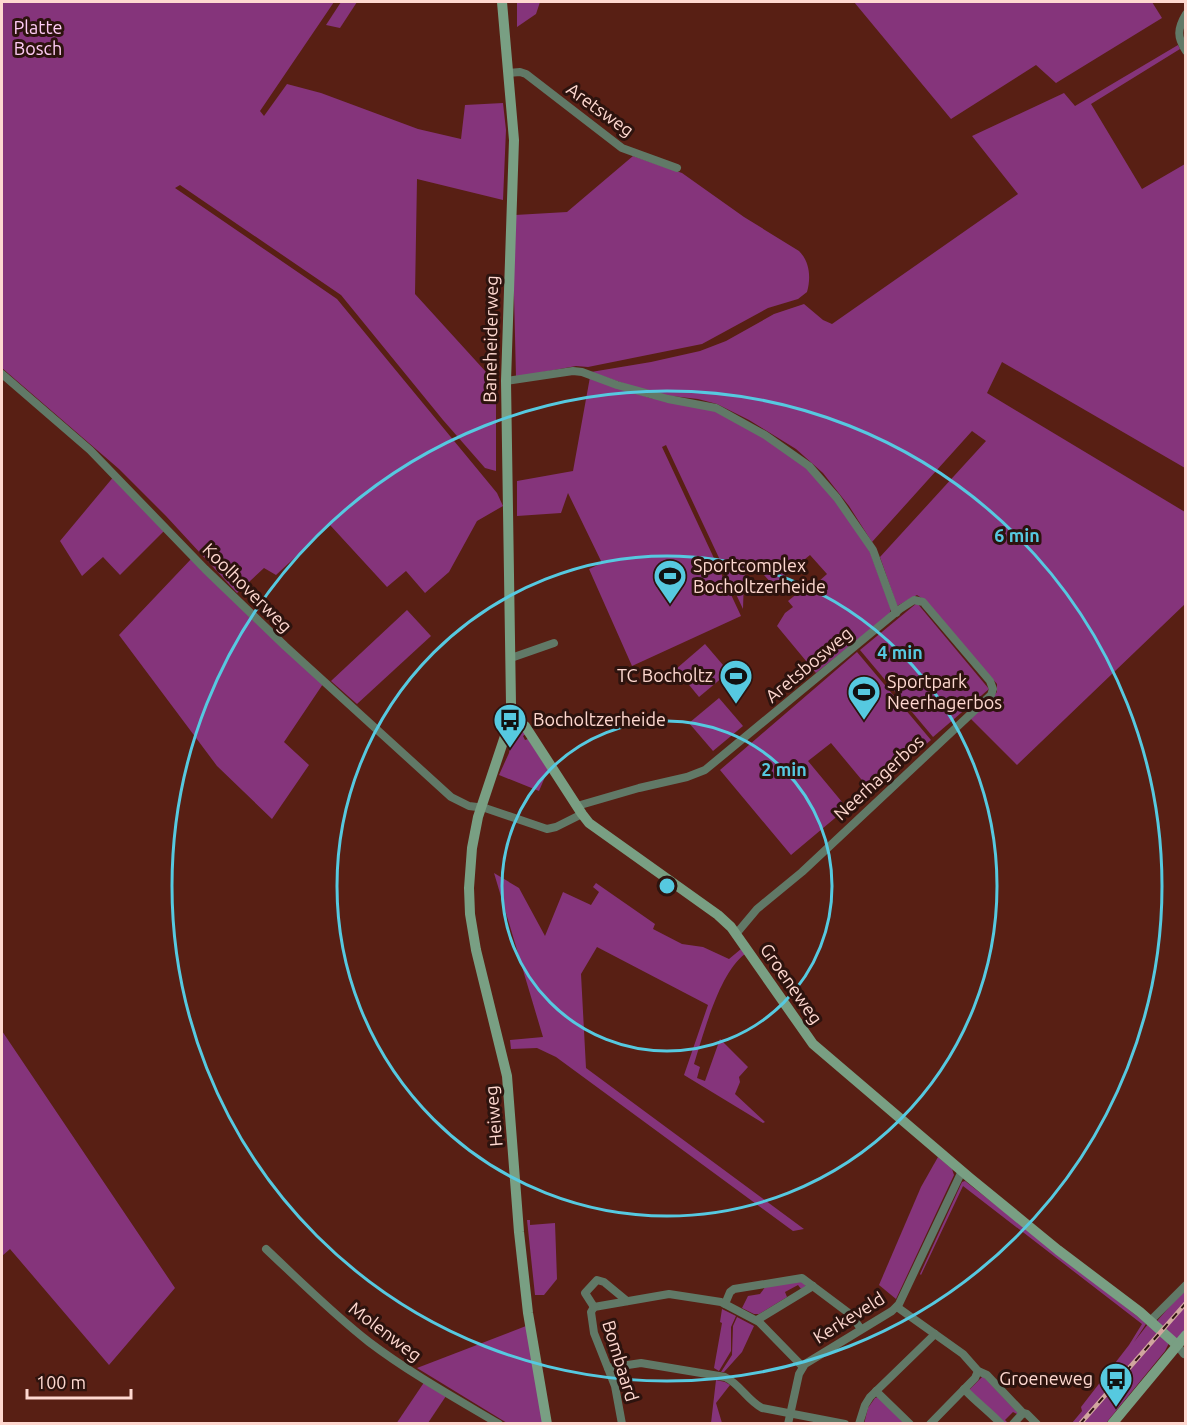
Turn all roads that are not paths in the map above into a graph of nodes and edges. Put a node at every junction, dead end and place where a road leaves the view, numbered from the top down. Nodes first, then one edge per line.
1 (504, 2) edge
2 (1185, 15) edge
3 (1185, 51) edge
4 (508, 73) junction
5 (677, 168) dead end
6 (2, 374) edge
7 (506, 381) junction
8 (896, 613) junction
9 (554, 643) dead end
10 (511, 658) junction
11 (509, 721) junction
12 (481, 808) junction
13 (579, 810) junction
14 (736, 934) junction
15 (962, 1171) junction
16 (266, 1249) dead end
17 (1185, 1285) edge
18 (813, 1286) junction
19 (627, 1301) junction
20 (725, 1304) junction
21 (594, 1307) junction
22 (897, 1307) junction
23 (757, 1320) junction
24 (1150, 1321) junction
25 (861, 1329) junction
26 (935, 1334) junction
27 (1185, 1335) edge
28 (1180, 1350) junction
29 (802, 1366) junction
30 (608, 1368) junction
31 (978, 1371) junction
32 (964, 1389) junction
33 (876, 1391) junction
34 (791, 1413) junction
35 (1023, 1413) junction
36 (499, 1424) edge
37 (548, 1424) edge
38 (622, 1424) edge
39 (788, 1424) edge
40 (845, 1424) edge
41 (859, 1424) edge
42 (909, 1424) edge
43 (930, 1424) edge
44 (1001, 1424) edge
45 (1013, 1424) edge
46 (1037, 1424) edge
47 (1112, 1424) edge

1 - 4 street, Baneheiderweg
2 - 3 street
4 - 5 street, Aretsweg
4 - 7 street, Baneheiderweg
6 - 12 street, Koolhoverweg
7 - 8 street
7 - 10 street, Baneheiderweg
8 - 13 street, Aretsbosweg
8 - 14 street, Neerhagerbos
9 - 10 street
10 - 11 street, Baneheiderweg
11 - 12 street, Baneheiderweg
11 - 13 street, Groeneweg
12 - 13 street, Koolhoverweg
12 - 37 street, Heiweg
13 - 14 street, Groeneweg
14 - 15 street, Groeneweg
15 - 22 street, Kerkeveld
15 - 24 street, Groeneweg
16 - 36 street, Molenweg
17 - 24 street
18 - 20 street
18 - 23 street
18 - 25 street
19 - 20 street
19 - 21 street
19 - 21 street, Bombaard
20 - 23 street
21 - 30 street, Bombaard
22 - 25 street, Kerkeveld
22 - 26 street
23 - 29 street
24 - 28 street, Groeneweg
25 - 29 street, Kerkeveld
26 - 31 street
26 - 33 street
27 - 28 street
28 - 47 street
29 - 34 street, Kerkeveld
30 - 34 street
30 - 38 street, Bombaard
31 - 32 street
31 - 35 street
32 - 43 street
32 - 44 street
33 - 41 street
33 - 42 street
34 - 39 street, Kerkeveld
34 - 40 street
35 - 45 street
35 - 46 street

